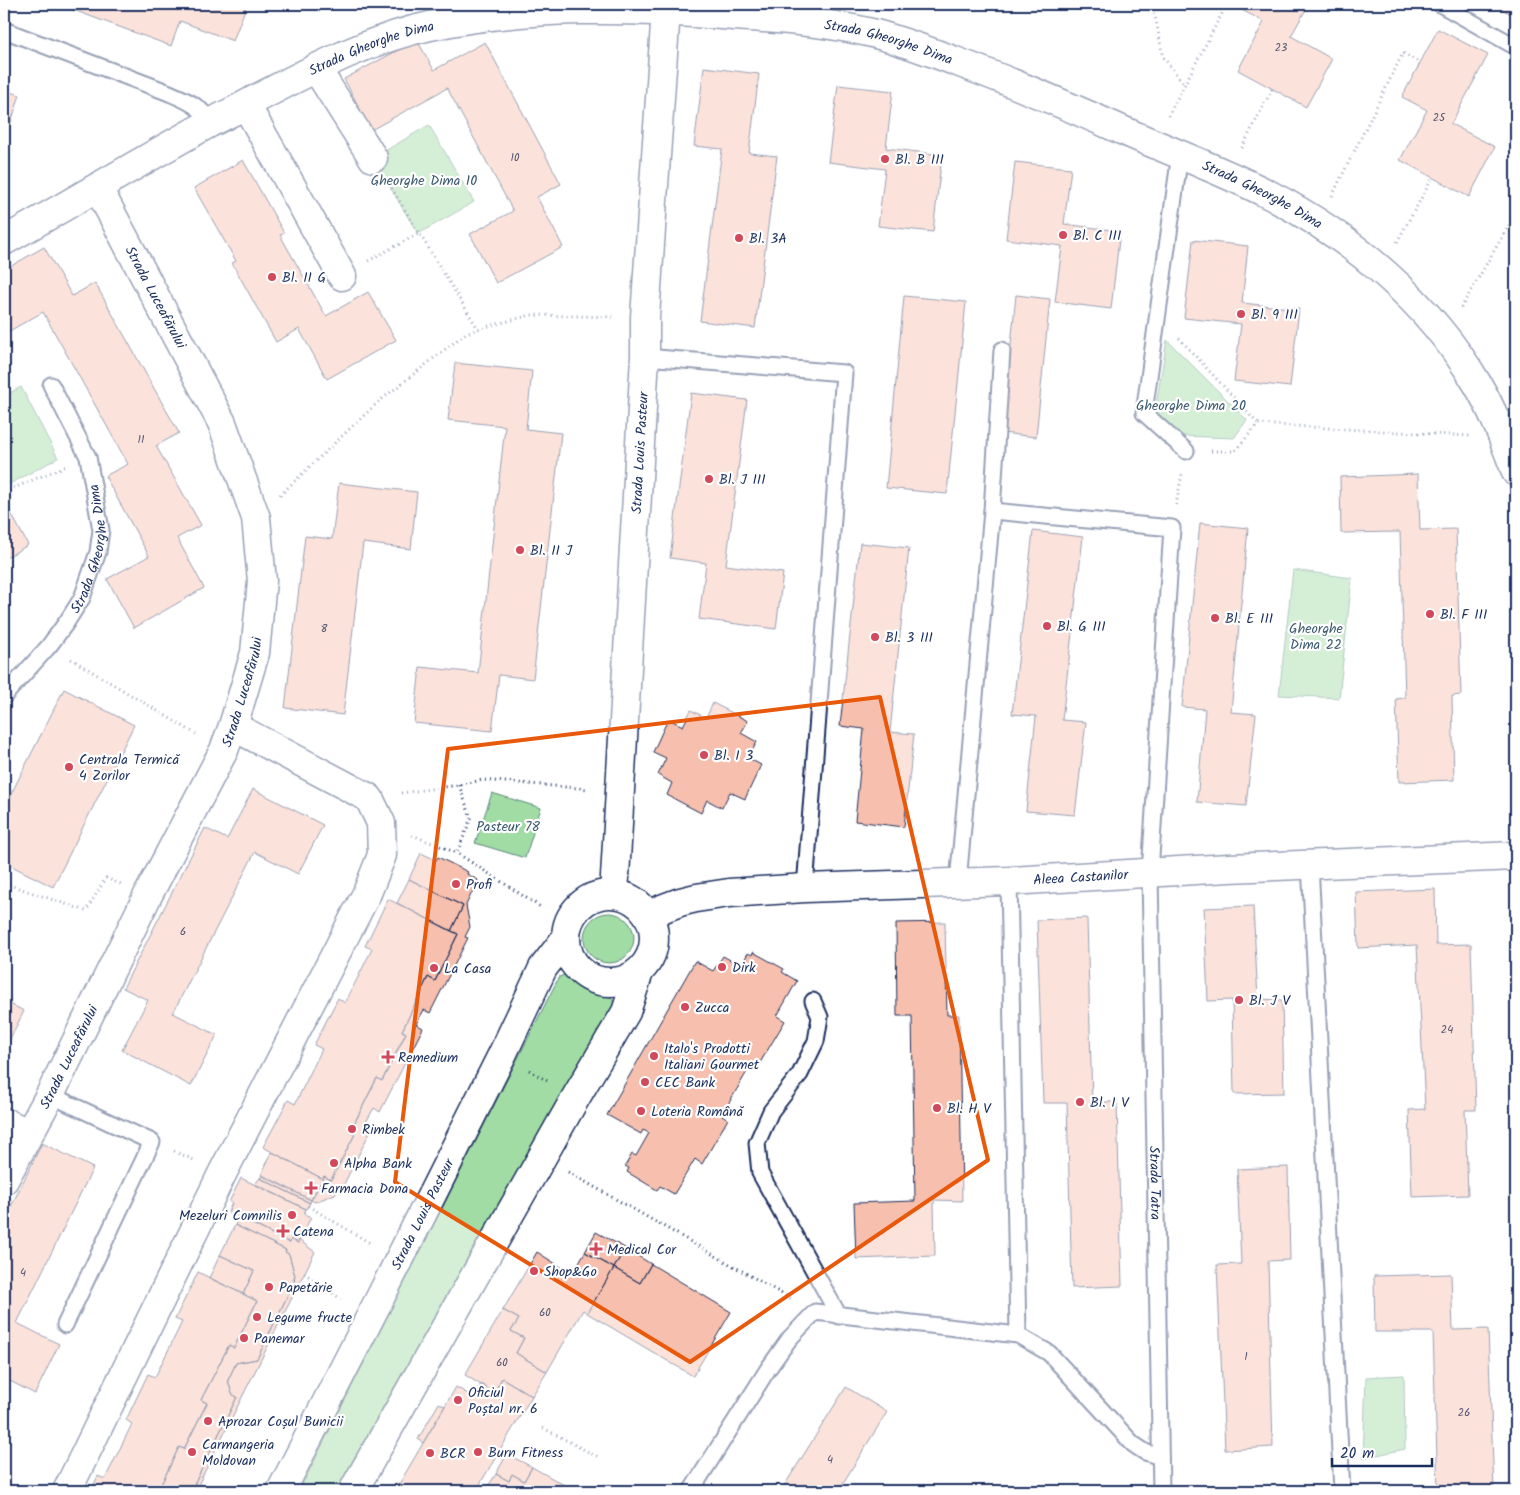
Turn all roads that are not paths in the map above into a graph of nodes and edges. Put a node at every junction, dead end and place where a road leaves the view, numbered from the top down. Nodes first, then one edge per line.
1 (1440, 4) edge
2 (554, 7) edge
3 (666, 10) junction
4 (4, 30) edge
5 (1516, 47) edge
6 (316, 68) junction
7 (246, 105) junction
8 (210, 123) junction
9 (1180, 154) junction
10 (373, 158) road end
11 (98, 188) junction
12 (4, 241) edge
13 (342, 276) road end
14 (1002, 350) dead end
15 (645, 356) junction
16 (51, 385) dead end
17 (1186, 451) road end
18 (1516, 472) edge
19 (992, 511) junction
20 (4, 696) edge
21 (228, 738) junction
22 (1516, 856) edge
23 (1310, 864) junction
24 (1150, 873) junction
25 (1009, 881) junction
26 (958, 882) junction
27 (805, 888) junction
28 (614, 894) junction
29 (649, 916) junction
30 (566, 938) junction
31 (639, 972) junction
32 (813, 1001) dead end
33 (50, 1095) junction
34 (4, 1122) edge
35 (28, 1133) junction
36 (4, 1180) edge
37 (840, 1316) junction
38 (64, 1325) dead end
39 (1018, 1335) junction
40 (1160, 1457) junction
41 (67, 1491) edge
42 (280, 1491) edge
43 (352, 1491) edge
44 (691, 1491) edge
45 (1161, 1491) edge
46 (1342, 1491) edge

1 - 5 lane
2 - 3 street, Strada Gheorghe Dima
2 - 6 street, Strada Gheorghe Dima
3 - 9 street, Strada Gheorghe Dima
3 - 15 street, Strada Louis Pasteur
4 - 8 lane
6 - 7 street, Strada Gheorghe Dima
6 - 10 street
7 - 8 street, Strada Gheorghe Dima
7 - 13 street
8 - 11 street, Strada Gheorghe Dima
9 - 17 lane
9 - 18 street, Strada Gheorghe Dima
11 - 12 street, Strada Gheorghe Dima
11 - 21 street, Strada Luceafărului
14 - 19 lane
15 - 27 lane
15 - 28 street, Strada Louis Pasteur
16 - 20 lane, Strada Gheorghe Dima
19 - 24 lane, Strada Tatra
19 - 26 lane
21 - 33 street, Strada Luceafărului
21 - 41 street
22 - 23 street, Aleea Castanilor
23 - 24 street, Aleea Castanilor
23 - 46 lane
24 - 25 street, Aleea Castanilor
24 - 40 lane, Strada Tatra
25 - 26 street, Aleea Castanilor
25 - 39 lane
26 - 27 street, Aleea Castanilor
27 - 29 street, Aleea Castanilor
28 - 29 street
28 - 30 street, Strada Louis Pasteur
29 - 31 street
30 - 31 street
30 - 42 street, Strada Louis Pasteur
31 - 43 street
32 - 37 lane
33 - 35 street, Strada Luceafărului
33 - 38 lane
34 - 35 street
35 - 36 street, Strada Luceafărului
37 - 39 lane
37 - 44 lane
39 - 40 lane
40 - 45 lane, Strada Tatra

